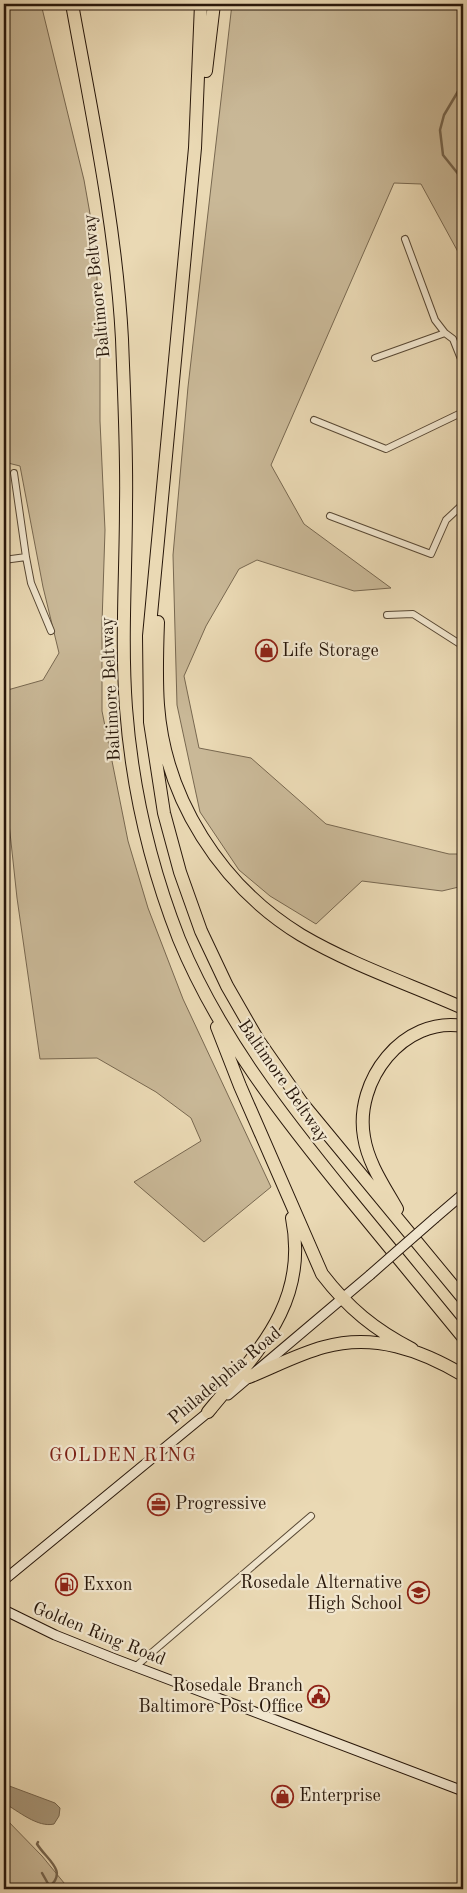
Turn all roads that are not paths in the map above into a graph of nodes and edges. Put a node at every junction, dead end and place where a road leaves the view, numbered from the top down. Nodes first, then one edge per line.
1 (63, 4) edge
2 (72, 4) edge
3 (202, 4) edge
4 (214, 4) edge
5 (195, 148) junction
6 (405, 239) dead end
7 (445, 333) junction
8 (375, 358) dead end
9 (463, 364) edge
10 (122, 380) junction
11 (463, 412) edge
12 (314, 420) dead end
13 (14, 473) dead end
14 (463, 504) edge
15 (330, 516) dead end
16 (26, 557) junction
17 (4, 560) edge
18 (155, 583) junction
19 (387, 615) dead end
20 (51, 631) dead end
21 (463, 646) edge
22 (210, 1005) junction
23 (463, 1008) edge
24 (463, 1026) edge
25 (287, 1191) junction
26 (463, 1194) edge
27 (415, 1239) junction
28 (343, 1298) junction
29 (463, 1298) edge
30 (463, 1337) edge
31 (412, 1349) junction
32 (463, 1375) edge
33 (249, 1377) junction
34 (208, 1412) junction
35 (311, 1516) dead end
36 (4, 1580) edge
37 (4, 1610) edge
38 (135, 1667) junction
39 (463, 1791) edge

1 - 10 highway
2 - 10 highway, Baltimore Beltway
3 - 5 highway, Baltimore Beltway
4 - 5 highway
5 - 18 highway, Baltimore Beltway
6 - 7 street
7 - 8 street
7 - 9 street
10 - 22 highway, Baltimore Beltway
11 - 12 street
13 - 16 street
14 - 15 street
16 - 17 street
16 - 20 street
18 - 23 highway
18 - 27 highway, Baltimore Beltway
19 - 21 street
22 - 25 highway
22 - 30 highway, Baltimore Beltway
24 - 27 highway
25 - 28 highway
25 - 34 highway
26 - 28 main road, Philadelphia Road, bridge
27 - 29 highway, Baltimore Beltway
28 - 31 highway
28 - 33 main road, Philadelphia Road
31 - 32 highway
31 - 33 highway
33 - 34 main road, Philadelphia Road
34 - 36 main road, Philadelphia Road
35 - 38 street
37 - 38 main road, Golden Ring Road
38 - 39 main road, Golden Ring Road

